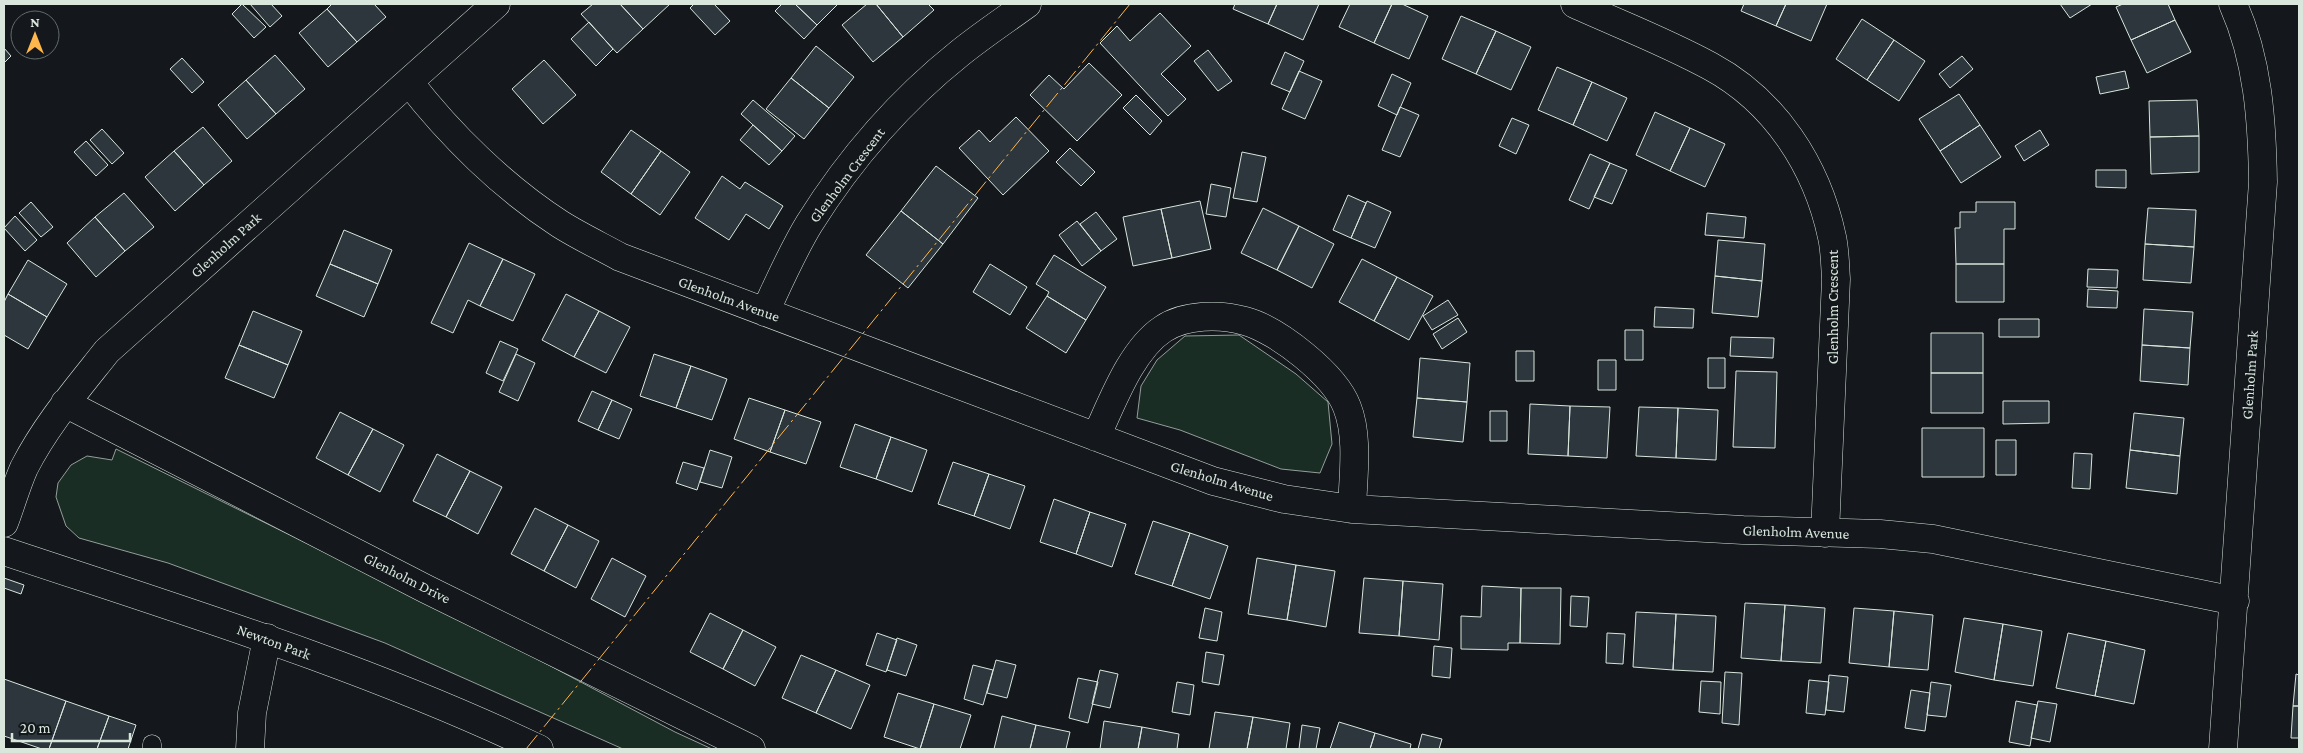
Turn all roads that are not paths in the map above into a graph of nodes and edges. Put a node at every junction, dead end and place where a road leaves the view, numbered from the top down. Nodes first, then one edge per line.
1 (496, 4) edge
2 (1027, 4) edge
3 (1574, 4) edge
4 (2233, 4) edge
5 (409, 82) junction
6 (765, 312) junction
7 (65, 403) junction
8 (1096, 437) junction
9 (1352, 508) junction
10 (4, 523) edge
11 (1825, 533) junction
12 (4, 551) edge
13 (2235, 601) junction
14 (267, 638) junction
15 (250, 749) edge
16 (539, 749) edge
17 (751, 749) edge
18 (2223, 749) edge

1 - 5 street, Glenholm Park
2 - 6 street, Glenholm Crescent
3 - 11 street, Glenholm Crescent
4 - 13 street, Glenholm Park
5 - 6 street, Glenholm Avenue
5 - 7 street, Glenholm Park
6 - 8 street, Glenholm Avenue
7 - 10 street, Glenholm Park
7 - 17 street, Glenholm Drive
8 - 9 street, Glenholm Avenue
8 - 9 street
9 - 11 street, Glenholm Avenue
11 - 13 street, Glenholm Avenue
12 - 14 street, Newton Park
13 - 18 street, Glenholm Park
14 - 15 street
14 - 16 street, Newton Park

